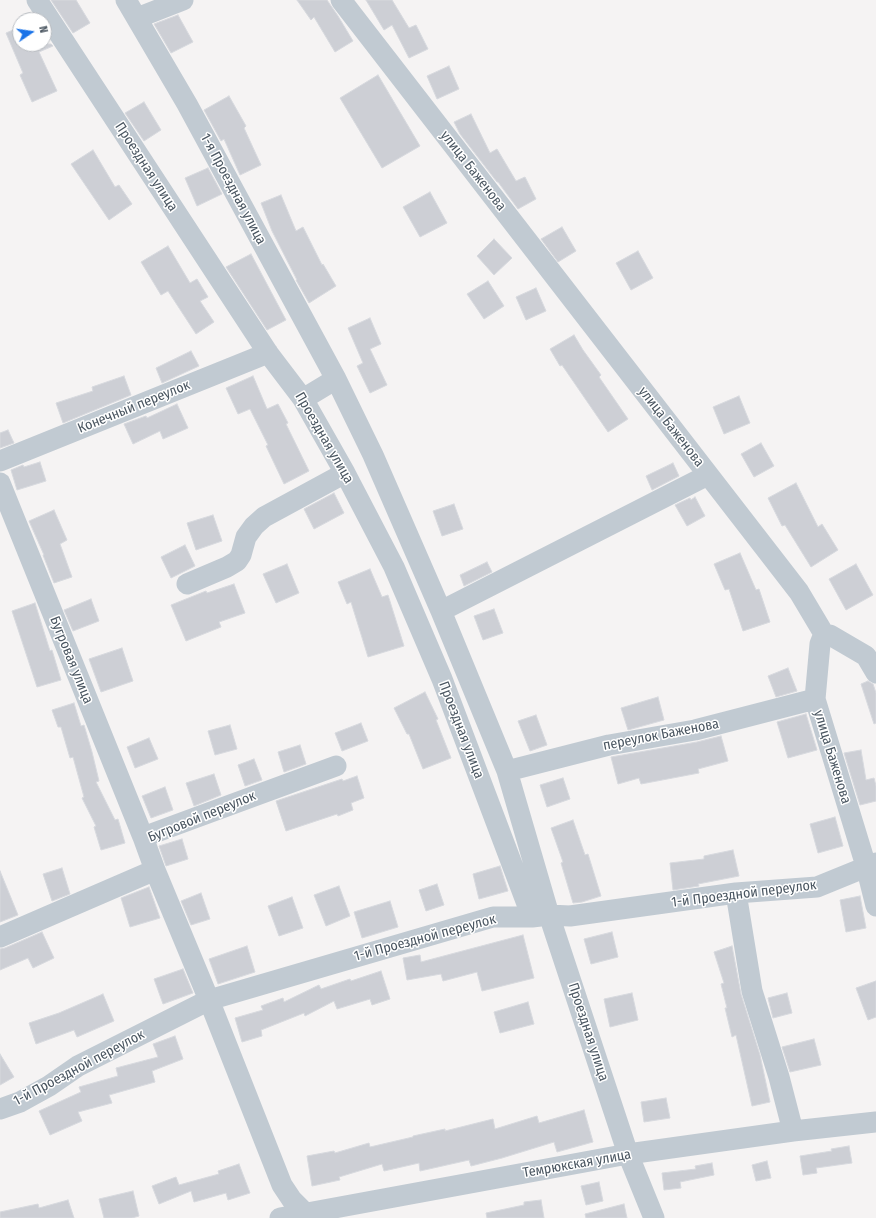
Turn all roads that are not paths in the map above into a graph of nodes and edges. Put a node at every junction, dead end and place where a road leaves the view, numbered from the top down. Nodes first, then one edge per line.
1 (37, 0) edge
2 (126, 0) edge
3 (183, 0) edge
4 (341, 0) edge
5 (137, 18) junction
6 (268, 353) junction
7 (336, 379) junction
8 (303, 399) junction
9 (0, 461) edge
10 (345, 473) junction
11 (708, 475) junction
12 (0, 483) edge
13 (187, 584) dead end
14 (441, 611) junction
15 (824, 634) junction
16 (876, 673) edge
17 (815, 699) junction
18 (336, 766) dead end
19 (507, 771) junction
20 (143, 837) junction
21 (871, 864) edge
22 (155, 870) junction
23 (736, 893) junction
24 (876, 906) edge
25 (540, 916) junction
26 (0, 937) edge
27 (209, 1000) junction
28 (0, 1109) edge
29 (876, 1122) edge
30 (793, 1131) junction
31 (628, 1154) junction
32 (308, 1216) edge
33 (280, 1218) edge
34 (654, 1218) edge

1 - 6 street, Проездная улица
2 - 5 street, 1-я Проездная улица
3 - 5 street
4 - 11 street, улица Баженова
5 - 7 street, 1-я Проездная улица
6 - 8 street, Проездная улица
6 - 9 street, Конечный переулок
7 - 8 street
7 - 14 street, Проездная улица
8 - 10 street, Проездная улица
10 - 13 street
10 - 25 street, Проездная улица
11 - 14 street
11 - 15 street, улица Баженова
12 - 20 street, Бугровая улица
14 - 19 street, Проездная улица
15 - 16 street
15 - 17 street, улица Баженова
17 - 19 street, переулок Баженова
17 - 21 street, улица Баженова
18 - 20 street, Бугровой переулок
19 - 25 street, Проездная улица
20 - 22 street, Бугровой переулок
21 - 23 street, 1-й Проездной переулок
21 - 24 street, улица Баженова
22 - 26 street
22 - 27 street
23 - 25 street, 1-й Проездной переулок
23 - 30 street
25 - 27 street, 1-й Проездной переулок
25 - 31 street, Проездная улица
27 - 28 street, 1-й Проездной переулок
27 - 32 street
29 - 30 street, Темрюкская улица
30 - 31 street, Темрюкская улица
31 - 32 street, Темрюкская улица
31 - 34 street, Проездная улица
32 - 33 street, Темрюкская улица

